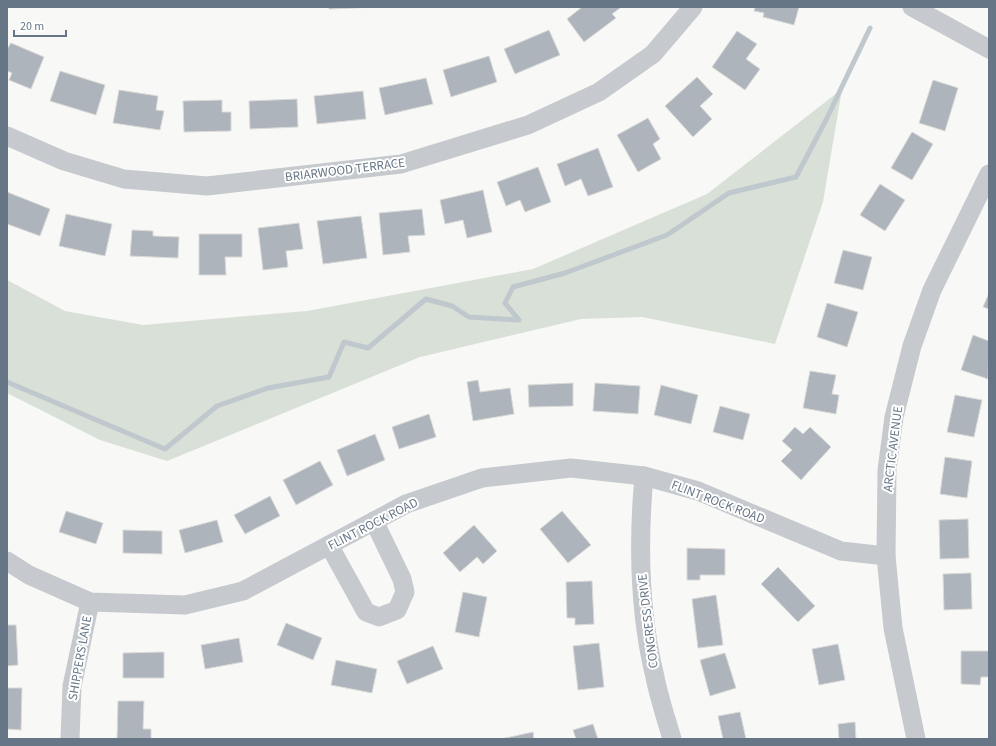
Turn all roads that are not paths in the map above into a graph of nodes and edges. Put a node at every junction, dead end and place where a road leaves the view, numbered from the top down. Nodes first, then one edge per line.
1 (693, 7) edge
2 (912, 7) edge
3 (989, 49) edge
4 (7, 136) edge
5 (989, 174) edge
6 (644, 476) junction
7 (374, 521) junction
8 (329, 545) junction
9 (886, 556) junction
10 (7, 561) edge
11 (90, 602) junction
12 (70, 739) edge
13 (672, 739) edge
14 (916, 739) edge

1 - 4 street, BRIARWOOD TERRACE
2 - 3 street
5 - 9 street, ARCTIC AVENUE
6 - 7 street, FLINT ROCK ROAD
6 - 9 street, FLINT ROCK ROAD
6 - 13 street, CONGRESS DRIVE
7 - 8 street, FLINT ROCK ROAD
7 - 8 street
8 - 11 street, FLINT ROCK ROAD
9 - 14 street, ARCTIC AVENUE
10 - 11 street, FLINT ROCK ROAD
11 - 12 street, SHIPPERS LANE

